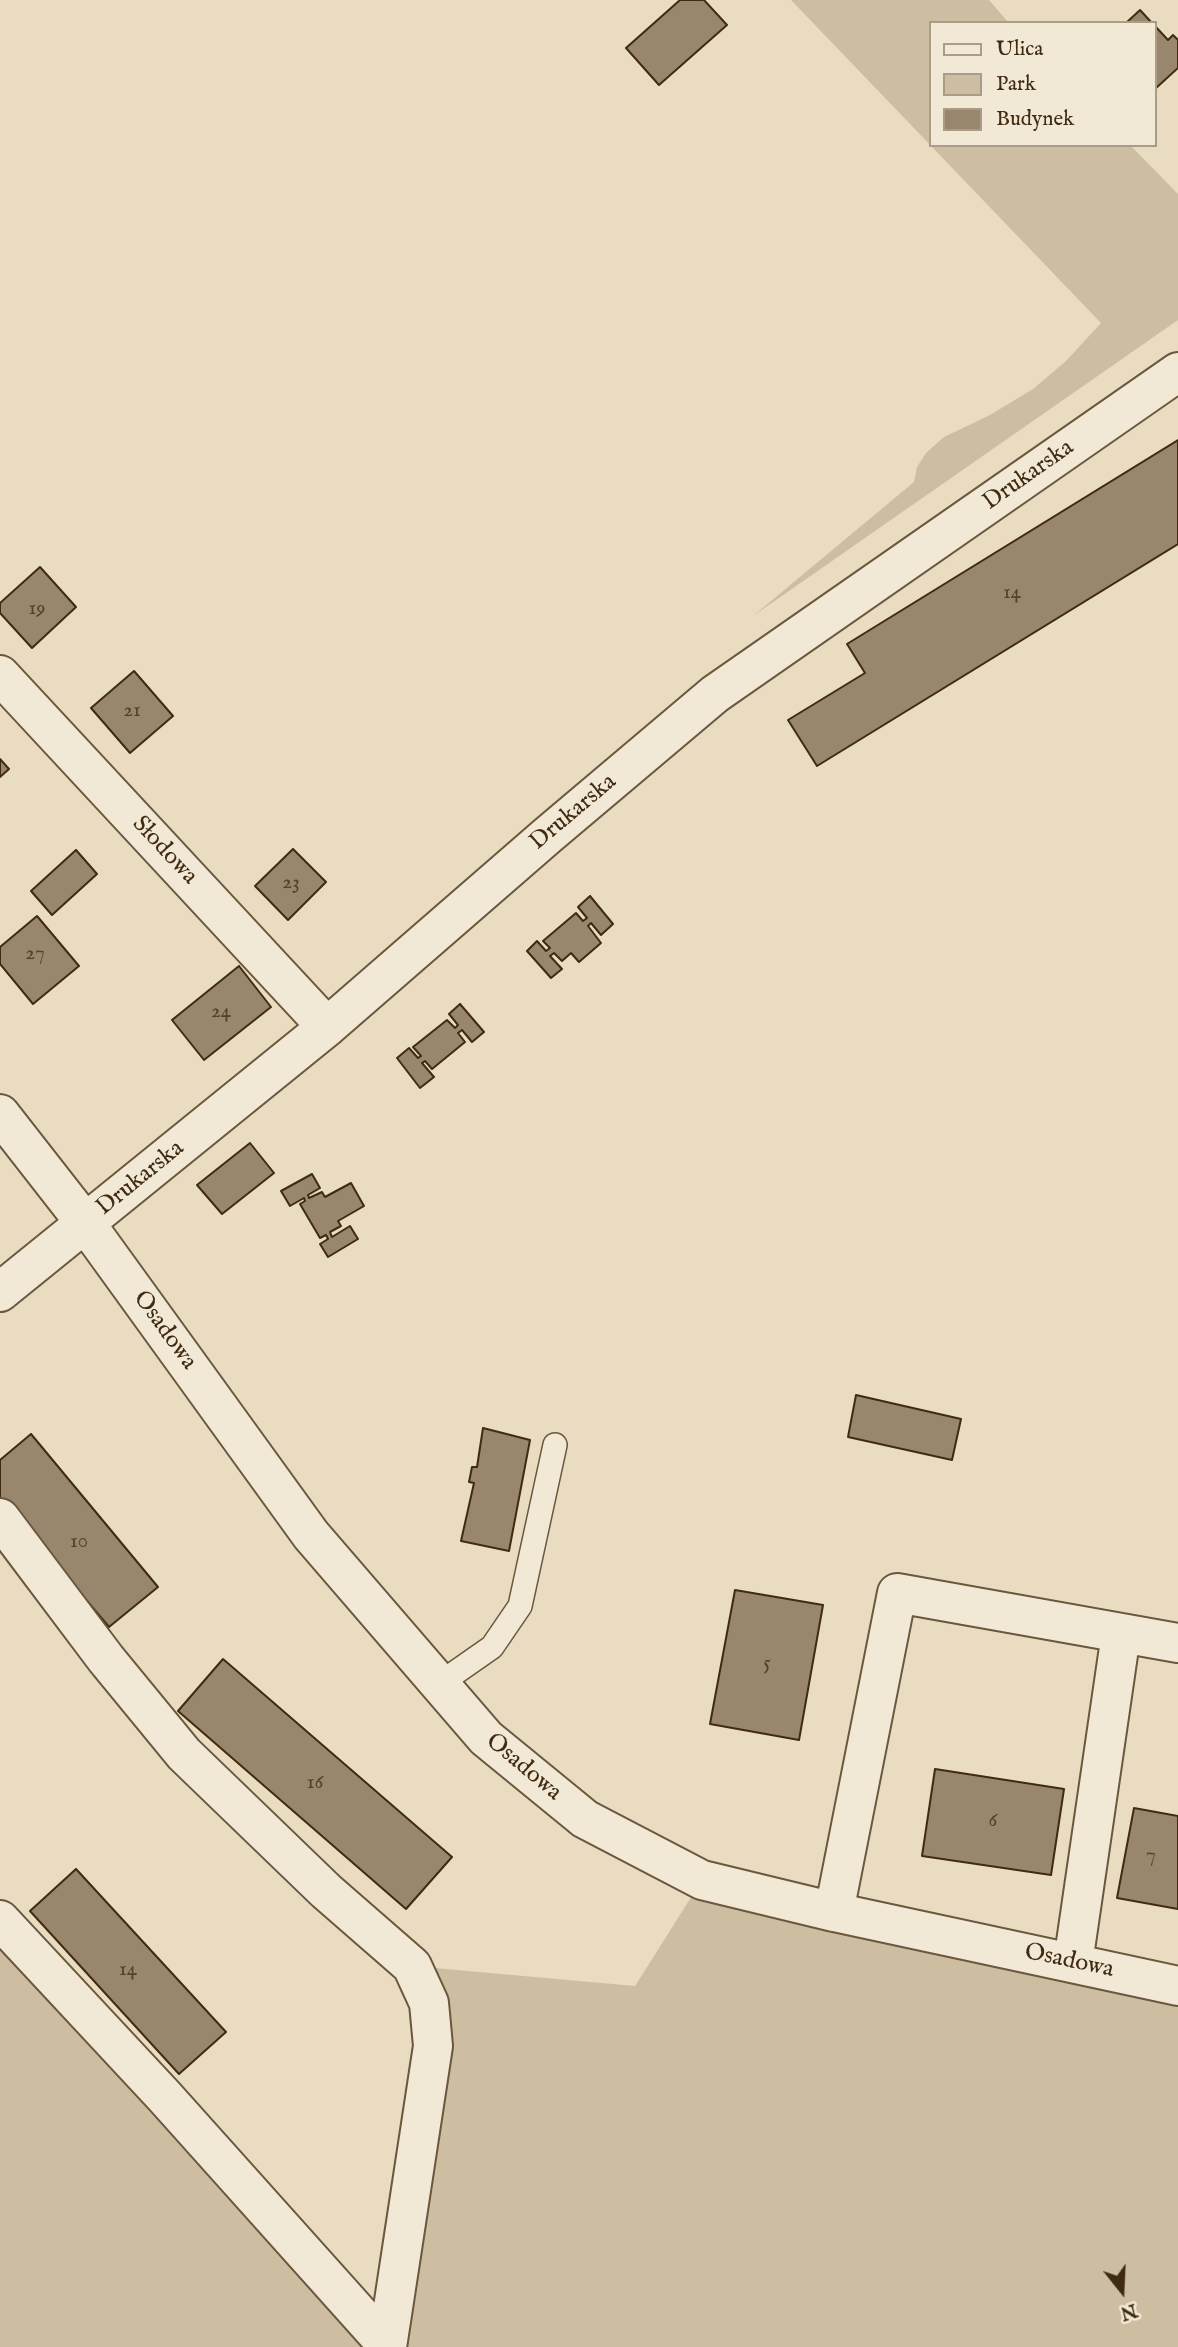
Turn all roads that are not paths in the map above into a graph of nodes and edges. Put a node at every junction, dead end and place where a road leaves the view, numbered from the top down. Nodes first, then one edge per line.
1 (1178, 372) edge
2 (0, 675) edge
3 (327, 1027) junction
4 (0, 1114) edge
5 (86, 1224) junction
6 (0, 1292) edge
7 (555, 1446) dead end
8 (0, 1518) edge
9 (1121, 1634) junction
10 (1178, 1643) edge
11 (439, 1684) junction
12 (834, 1912) junction
13 (0, 1920) edge
14 (1073, 1964) junction
15 (1178, 1986) edge
16 (387, 2346) edge

1 - 3 street, Drukarska
2 - 3 street, Słodowa
3 - 5 street, Drukarska
4 - 5 street, Osadowa
5 - 6 street, Drukarska
5 - 11 street, Osadowa
7 - 11 lane
8 - 16 street
9 - 10 street
9 - 12 street
9 - 14 street
11 - 12 street, Osadowa
12 - 14 street, Osadowa
13 - 16 street
14 - 15 street, Osadowa

